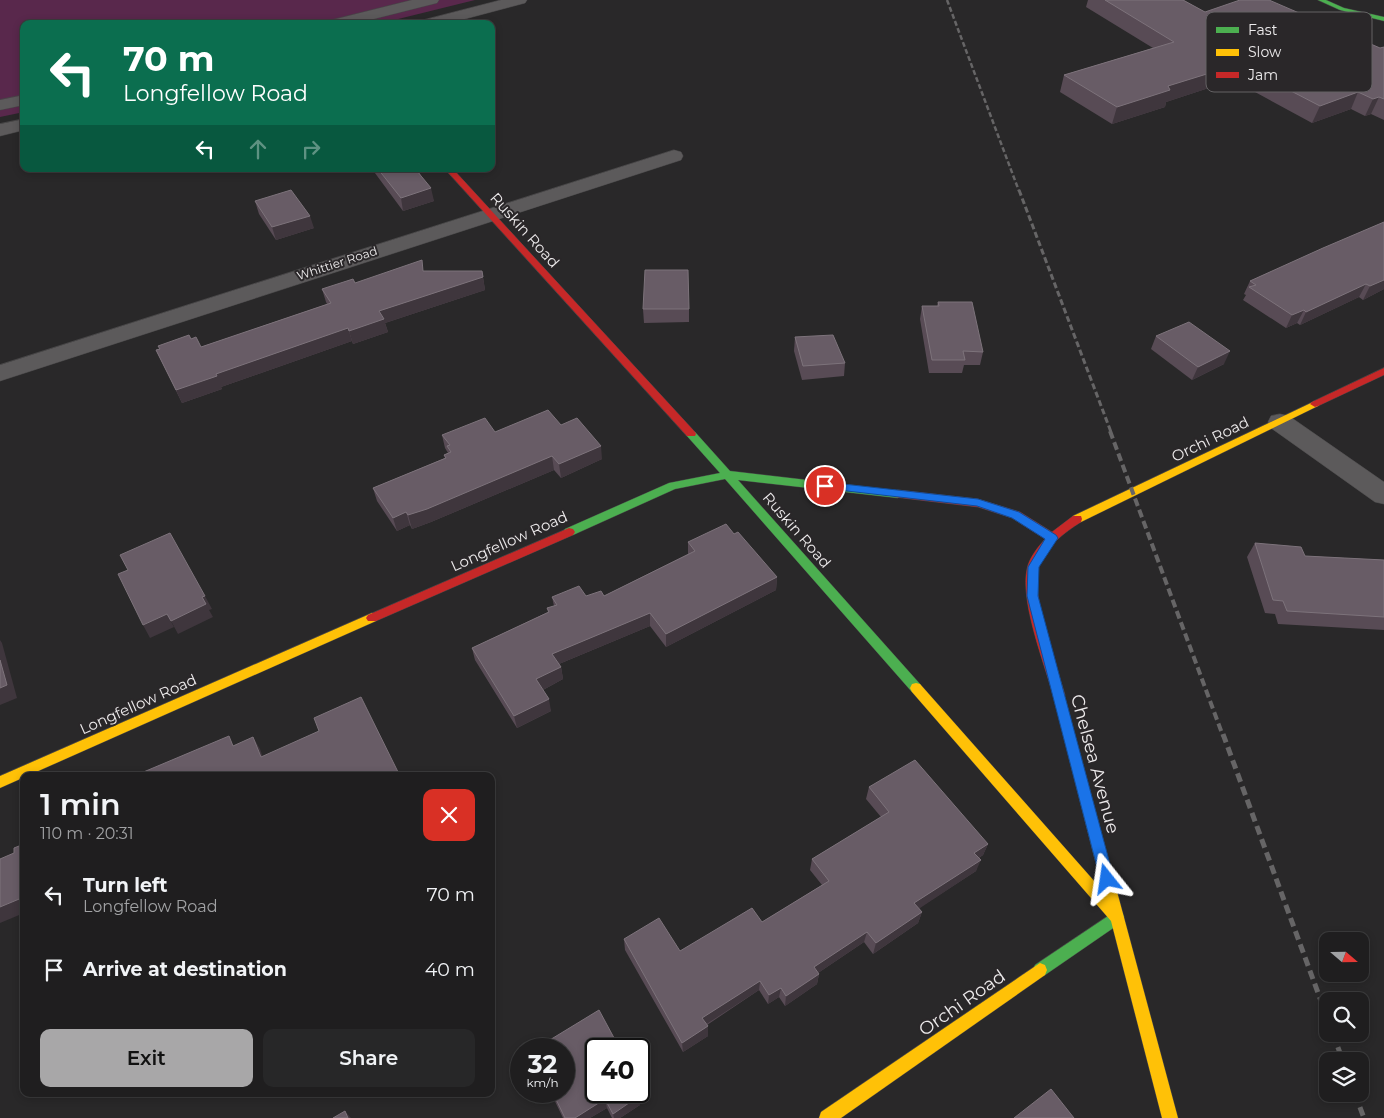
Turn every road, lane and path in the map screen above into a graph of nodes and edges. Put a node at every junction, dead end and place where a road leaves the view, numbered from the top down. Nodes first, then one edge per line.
1 (432, 0) edge
2 (519, 0) edge
3 (1321, 0) edge
4 (1355, 12) edge
5 (350, 20) edge
6 (442, 20) edge
7 (20, 101) edge
8 (0, 105) edge
9 (20, 125) edge
10 (0, 130) edge
11 (674, 156) dead end
12 (452, 172) edge
13 (490, 213) junction
14 (1384, 370) edge
15 (0, 373) edge
16 (1280, 422) junction
17 (729, 475) junction
18 (1384, 495) edge
19 (1052, 538) junction
20 (23, 772) edge
21 (20, 773) edge
22 (0, 782) edge
23 (1117, 917) junction
24 (828, 1118) edge
25 (1170, 1118) edge

1 - 5 street
2 - 6 street
3 - 4 street
7 - 8 street
9 - 10 street
11 - 13 street, Whittier Road
12 - 13 street, Ruskin Road
13 - 15 street, Whittier Road
13 - 17 street, Ruskin Road
14 - 16 street, Orchi Road
16 - 18 street
16 - 19 street, Orchi Road
17 - 19 street, Longfellow Road
17 - 20 street, Longfellow Road
17 - 23 street, Ruskin Road
19 - 23 street, Chelsea Avenue
21 - 22 street, Longfellow Road
23 - 24 street, Orchi Road
23 - 25 street, Chelsea Avenue

